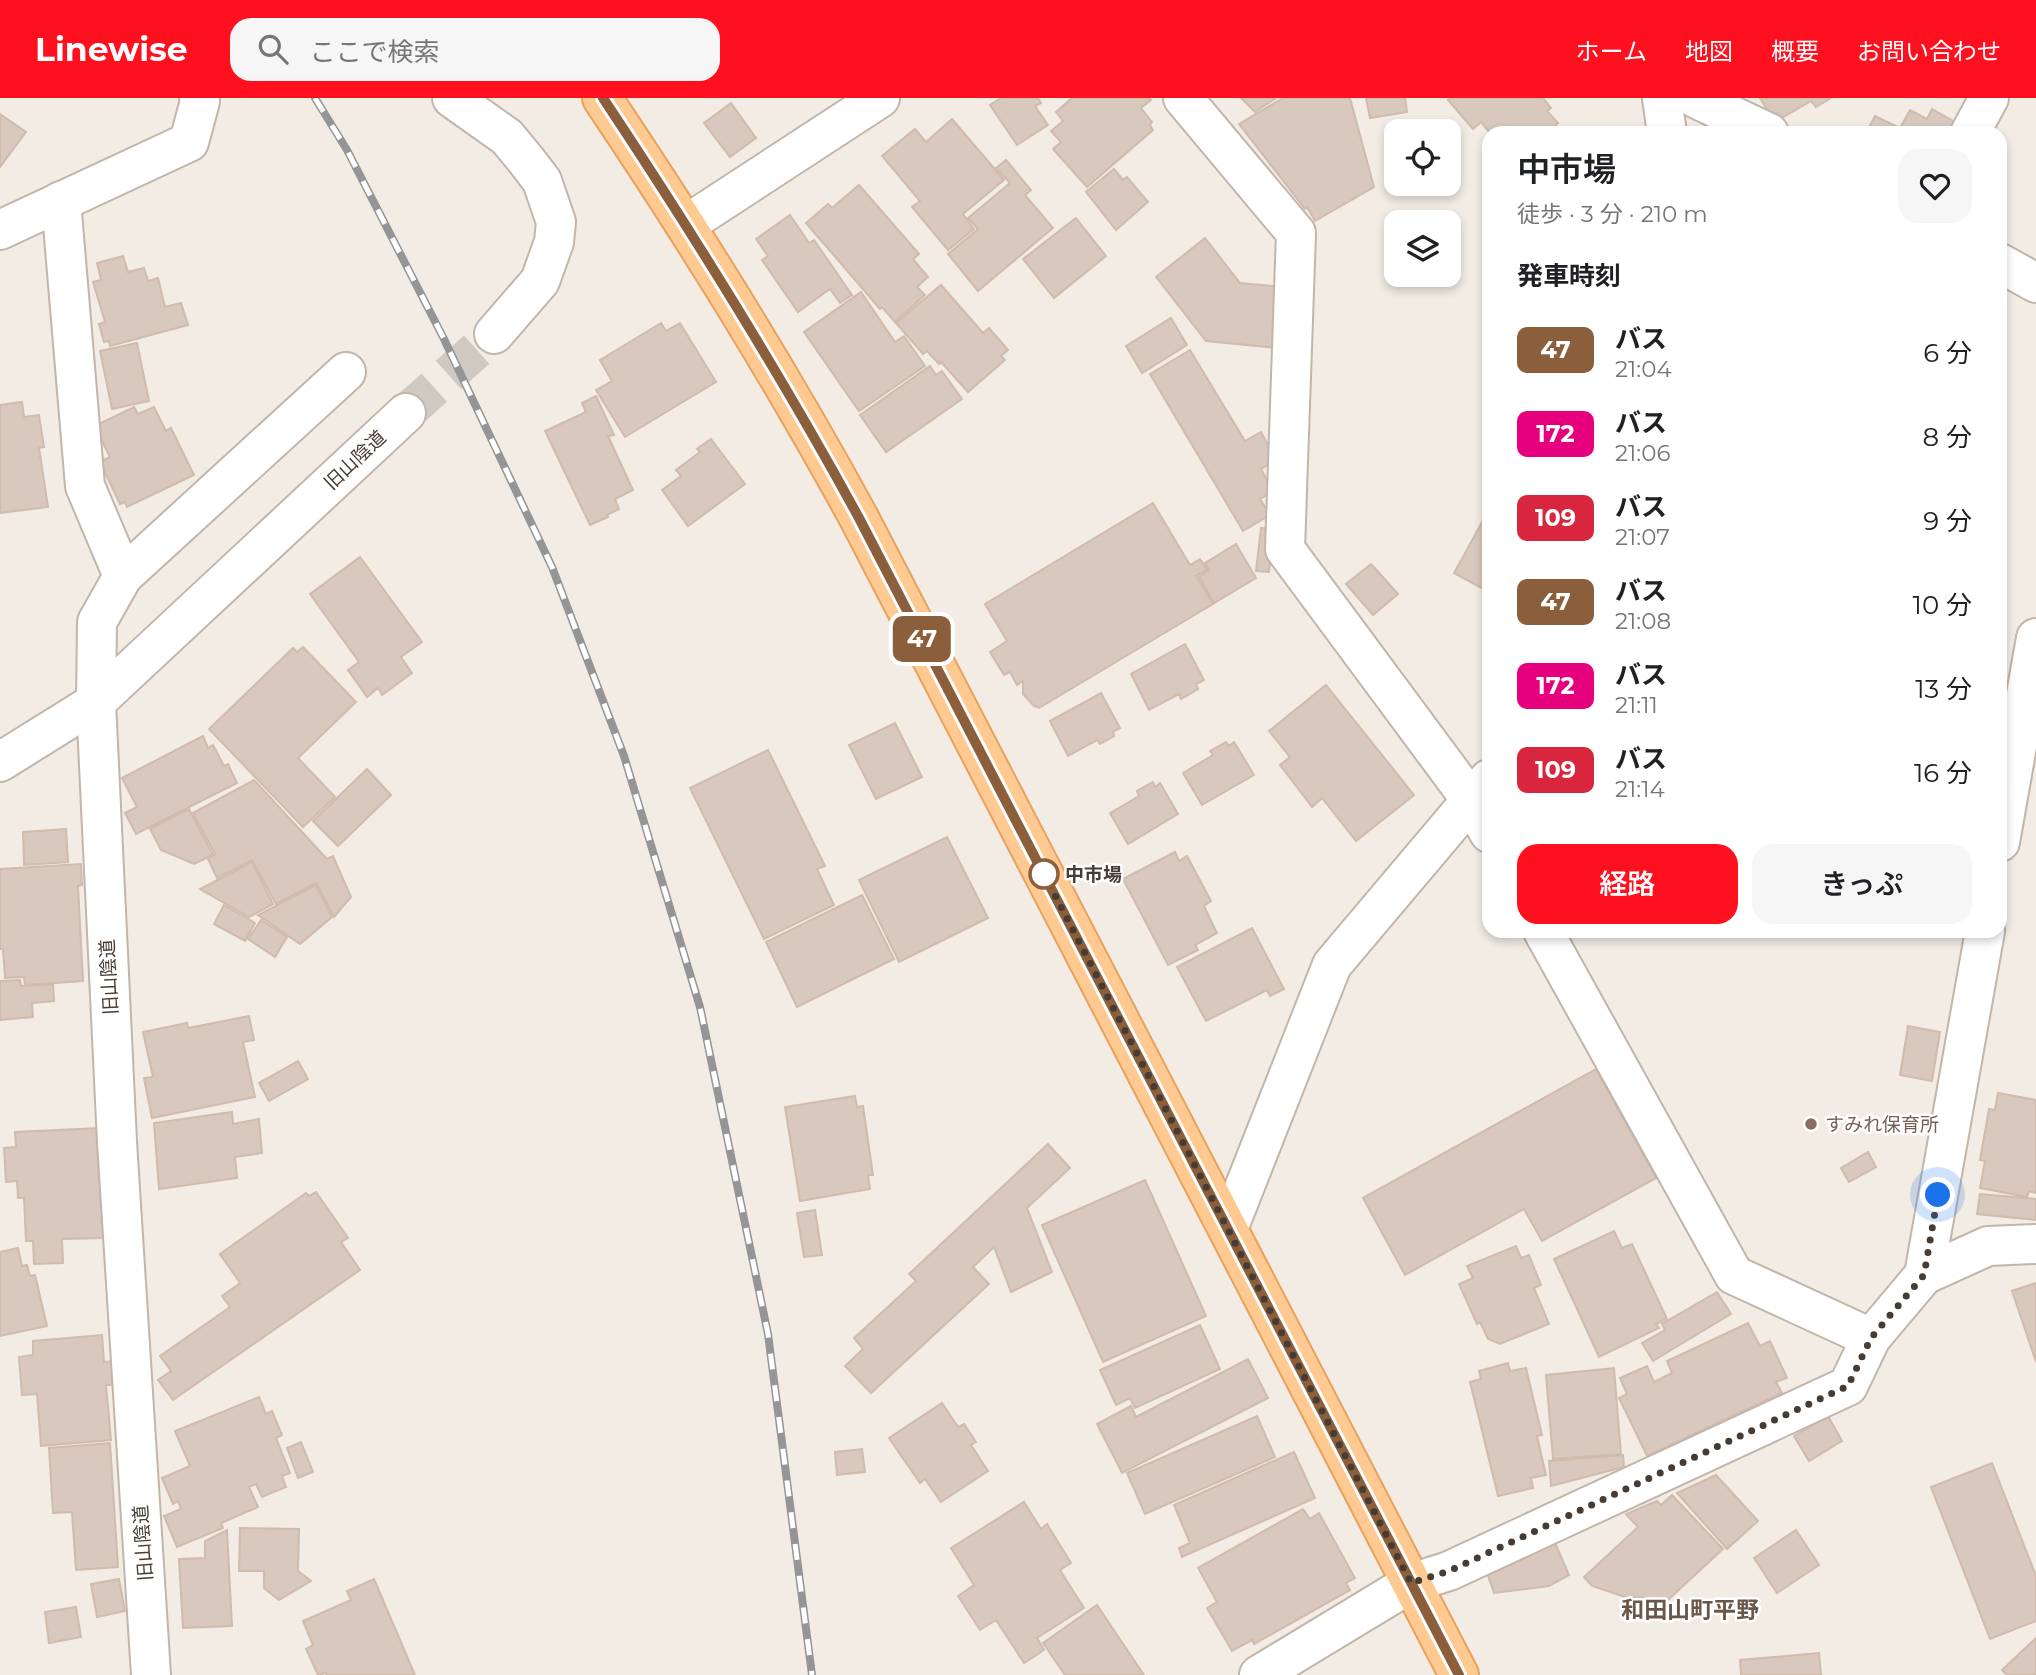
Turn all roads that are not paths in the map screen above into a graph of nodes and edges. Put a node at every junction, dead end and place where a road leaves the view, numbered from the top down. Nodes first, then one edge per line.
1 (198, 98) edge
2 (452, 98) edge
3 (603, 98) edge
4 (880, 98) edge
5 (1183, 98) edge
6 (1662, 98) edge
7 (1695, 98) edge
8 (1989, 98) edge
9 (1666, 126) edge
10 (1754, 126) edge
11 (1974, 126) edge
12 (61, 201) junction
13 (687, 224) junction
14 (0, 230) edge
15 (2007, 267) edge
16 (2036, 283) edge
17 (494, 334) tunnel mouth
18 (346, 372) dead end
19 (406, 413) tunnel mouth
20 (123, 576) junction
21 (2036, 638) edge
22 (96, 702) junction
23 (0, 762) edge
24 (1480, 790) edge
25 (2007, 802) edge
26 (1547, 938) edge
27 (1984, 938) edge
28 (1228, 1229) junction
29 (2036, 1244) edge
30 (1924, 1275) junction
31 (1871, 1338) junction
32 (1411, 1583) junction
33 (151, 1675) edge
34 (1259, 1675) edge
35 (1459, 1675) edge

1 - 12 street
2 - 17 street
3 - 13 main road
4 - 13 street
5 - 24 street
6 - 9 street
7 - 10 street
8 - 11 street
12 - 14 street
12 - 20 street
13 - 28 main road
15 - 16 street
18 - 20 street
19 - 22 street, 旧山陰道
20 - 22 street
21 - 25 street
22 - 23 street
22 - 33 street, 旧山陰道
24 - 28 street
26 - 31 street
27 - 30 street
28 - 32 main road
29 - 30 street
30 - 31 street
31 - 32 street
32 - 34 street
32 - 35 main road

